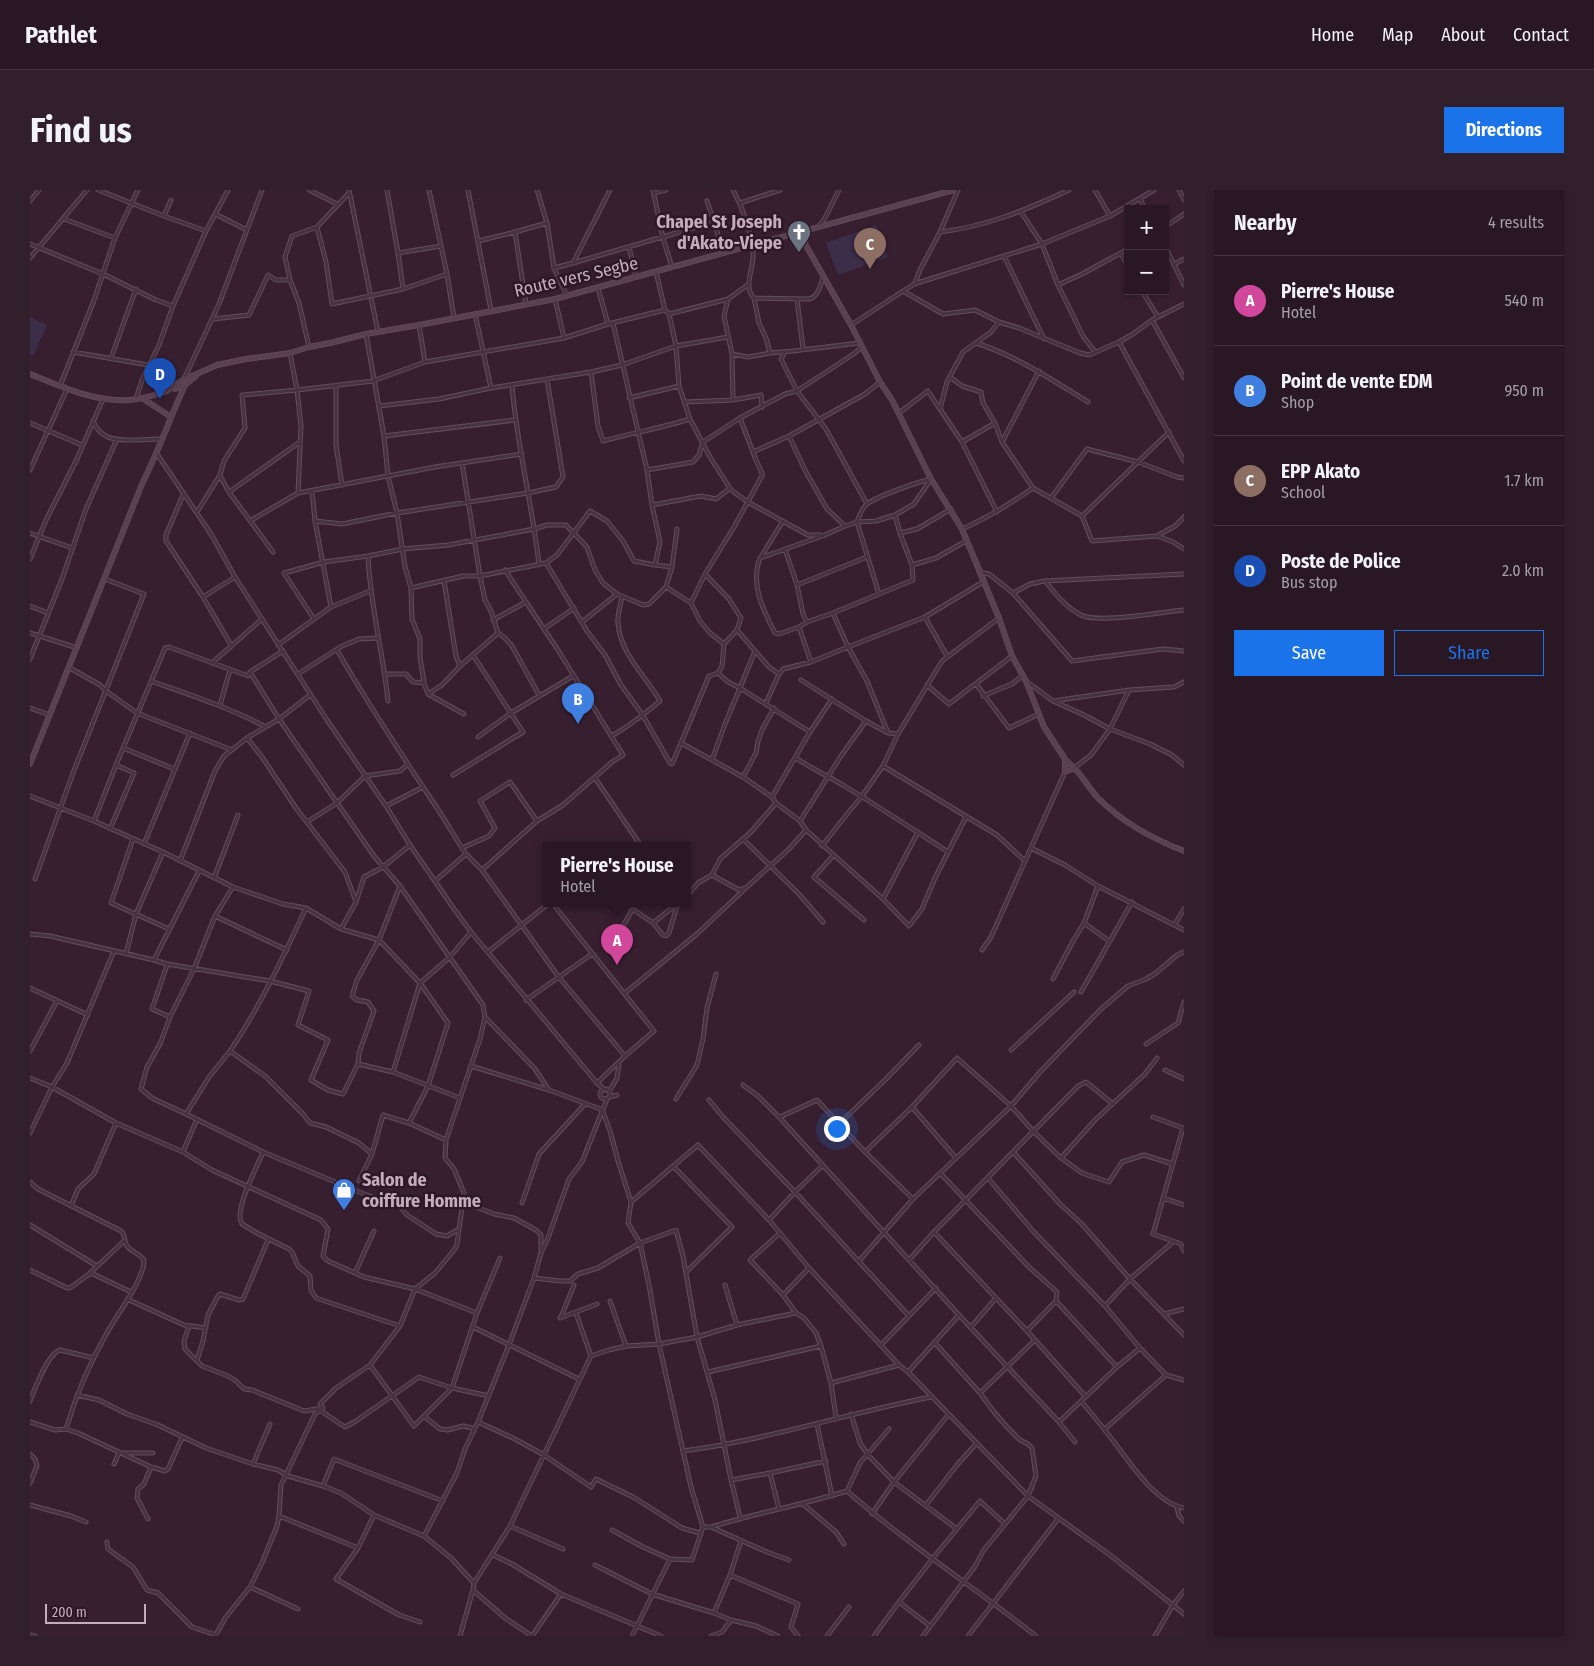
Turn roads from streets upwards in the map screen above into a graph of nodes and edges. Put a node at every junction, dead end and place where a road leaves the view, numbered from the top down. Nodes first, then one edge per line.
1 (87, 190) edge
2 (98, 190) edge
3 (138, 190) edge
4 (228, 190) edge
5 (262, 190) edge
6 (309, 190) edge
7 (387, 190) edge
8 (429, 190) edge
9 (468, 190) edge
10 (537, 190) edge
11 (610, 190) edge
12 (666, 190) edge
13 (733, 190) edge
14 (780, 190) edge
15 (954, 190) edge
16 (958, 190) edge
17 (1069, 190) edge
18 (1095, 190) edge
19 (1154, 190) edge
20 (1179, 190) edge
21 (37, 191) edge
22 (654, 191) edge
23 (837, 191) edge
24 (349, 192) edge
25 (1140, 199) junction
26 (171, 200) dead end
27 (1184, 200) edge
28 (707, 201) dead end
29 (30, 202) edge
30 (131, 203) junction
31 (740, 203) junction
32 (337, 204) junction
33 (1143, 205) edge
34 (1021, 212) junction
35 (215, 214) junction
36 (1184, 214) edge
37 (164, 216) junction
38 (1110, 216) junction
39 (64, 219) junction
40 (714, 222) junction
41 (547, 223) junction
42 (1169, 224) edge
43 (819, 226) junction
44 (317, 227) junction
45 (247, 230) junction
46 (206, 231) junction
47 (515, 232) junction
48 (940, 232) junction
49 (799, 233) junction
50 (115, 238) junction
51 (663, 238) junction
52 (478, 241) junction
53 (30, 244) edge
54 (1042, 244) junction
55 (752, 245) junction
56 (441, 246) junction
57 (38, 247) junction
58 (629, 247) junction
59 (1126, 250) edge
60 (1167, 250) edge
61 (398, 253) junction
62 (1120, 253) junction
63 (724, 254) junction
64 (1004, 256) junction
65 (30, 258) edge
66 (1184, 259) edge
67 (1124, 260) edge
68 (573, 263) junction
69 (1175, 264) junction
70 (554, 268) junction
71 (672, 268) junction
72 (656, 272) junction
73 (103, 274) junction
74 (447, 274) junction
75 (636, 277) junction
76 (823, 278) junction
77 (290, 280) junction
78 (749, 284) junction
79 (914, 284) junction
80 (1058, 285) junction
81 (1184, 285) edge
82 (598, 288) junction
83 (136, 289) junction
84 (403, 289) junction
85 (903, 291) junction
86 (1144, 295) edge
87 (370, 296) junction
88 (567, 296) junction
89 (754, 298) junction
90 (555, 299) junction
91 (728, 299) junction
92 (797, 299) junction
93 (526, 304) junction
94 (1184, 304) edge
95 (173, 306) junction
96 (492, 310) junction
97 (665, 310) junction
98 (475, 314) junction
99 (669, 314) junction
100 (1158, 317) junction
101 (454, 318) junction
102 (213, 319) junction
103 (1152, 320) junction
104 (999, 322) junction
105 (613, 323) junction
106 (608, 324) junction
107 (419, 325) junction
108 (851, 325) junction
109 (378, 332) junction
110 (366, 334) junction
111 (728, 337) junction
112 (564, 338) junction
113 (1044, 338) junction
114 (1119, 342) junction
115 (976, 343) junction
116 (861, 345) junction
117 (676, 346) junction
118 (309, 347) junction
119 (803, 349) junction
120 (73, 352) junction
121 (483, 352) junction
122 (785, 352) junction
123 (1095, 352) junction
124 (290, 353) junction
125 (770, 353) junction
126 (732, 354) junction
127 (111, 358) junction
128 (425, 362) junction
129 (622, 364) junction
130 (148, 366) junction
131 (1039, 371) junction
132 (591, 372) junction
133 (30, 374) edge
134 (950, 377) junction
135 (1184, 378) edge
136 (547, 379) junction
137 (373, 381) junction
138 (880, 382) junction
139 (184, 383) junction
140 (336, 386) junction
141 (512, 386) junction
142 (679, 386) junction
143 (60, 387) junction
144 (491, 388) junction
145 (67, 389) junction
146 (297, 390) junction
147 (797, 391) junction
148 (629, 398) junction
149 (103, 399) junction
150 (139, 399) junction
151 (733, 400) junction
152 (685, 402) junction
153 (1088, 402) dead end
154 (379, 406) junction
155 (762, 407) junction
156 (940, 408) junction
157 (899, 414) junction
158 (171, 417) junction
159 (740, 418) junction
160 (690, 419) junction
161 (515, 420) junction
162 (818, 420) junction
163 (94, 421) junction
164 (30, 423) edge
165 (995, 423) junction
166 (48, 431) junction
167 (637, 432) junction
168 (1169, 432) junction
169 (384, 436) junction
170 (789, 436) junction
171 (117, 439) junction
172 (163, 439) junction
173 (300, 442) junction
174 (703, 442) junction
175 (962, 442) junction
176 (1002, 442) junction
177 (82, 445) junction
178 (754, 452) junction
179 (157, 454) junction
180 (522, 454) junction
181 (1184, 461) edge
182 (1138, 462) junction
183 (462, 463) junction
184 (30, 470) edge
185 (647, 470) junction
186 (220, 475) junction
187 (388, 476) junction
188 (1184, 478) edge
189 (932, 479) junction
190 (342, 485) junction
191 (1033, 488) junction
192 (730, 489) junction
193 (312, 491) junction
194 (229, 492) junction
195 (298, 493) junction
196 (528, 493) junction
197 (184, 494) junction
198 (1051, 498) junction
199 (468, 502) junction
200 (748, 502) junction
201 (867, 504) junction
202 (652, 505) junction
203 (951, 509) junction
204 (197, 512) junction
205 (997, 512) junction
206 (397, 513) junction
207 (895, 515) junction
208 (1082, 516) junction
209 (1184, 517) edge
210 (250, 521) junction
211 (783, 521) junction
212 (315, 522) junction
213 (857, 522) junction
214 (845, 526) junction
215 (534, 529) junction
216 (677, 529) dead end
217 (962, 529) junction
218 (30, 533) edge
219 (573, 533) junction
220 (900, 533) junction
221 (825, 535) junction
222 (1156, 536) junction
223 (39, 537) junction
224 (474, 541) junction
225 (966, 541) junction
226 (72, 548) junction
227 (403, 549) junction
228 (786, 549) junction
229 (1184, 549) edge
230 (273, 552) dead end
231 (368, 556) junction
232 (867, 557) junction
233 (760, 558) junction
234 (30, 559) edge
235 (324, 562) junction
236 (546, 563) junction
237 (539, 564) junction
238 (655, 564) junction
239 (912, 565) junction
240 (672, 567) junction
241 (505, 570) junction
242 (979, 572) junction
243 (705, 574) junction
244 (1184, 574) edge
245 (480, 576) junction
246 (235, 577) junction
247 (105, 579) junction
248 (444, 581) junction
249 (1044, 581) junction
250 (983, 582) junction
251 (798, 585) junction
252 (666, 587) junction
253 (411, 588) junction
254 (370, 591) junction
255 (1013, 593) junction
256 (617, 594) junction
257 (879, 594) junction
258 (622, 596) junction
259 (203, 597) junction
260 (526, 602) junction
261 (691, 603) junction
262 (30, 606) edge
263 (331, 607) junction
264 (574, 608) junction
265 (1184, 610) edge
266 (48, 613) junction
267 (833, 613) junction
268 (925, 617) junction
269 (999, 618) junction
270 (262, 619) junction
271 (314, 619) junction
272 (494, 620) junction
273 (582, 622) junction
274 (807, 622) junction
275 (799, 627) junction
276 (544, 629) junction
277 (737, 630) junction
278 (30, 633) edge
279 (498, 633) junction
280 (39, 636) junction
281 (378, 638) junction
282 (278, 644) junction
283 (724, 644) junction
284 (230, 645) junction
285 (848, 647) junction
286 (78, 649) junction
287 (337, 650) junction
288 (1184, 651) edge
289 (283, 652) junction
290 (755, 652) junction
291 (473, 656) junction
292 (947, 656) junction
293 (1012, 656) junction
294 (30, 659) edge
295 (811, 662) junction
296 (212, 663) junction
297 (460, 666) junction
298 (70, 668) junction
299 (230, 670) junction
300 (250, 672) junction
301 (718, 673) junction
302 (298, 674) junction
303 (385, 674) junction
304 (779, 674) junction
305 (573, 676) junction
306 (1022, 676) junction
307 (801, 680) dead end
308 (151, 681) junction
309 (1026, 681) junction
310 (424, 682) junction
311 (1184, 682) edge
312 (976, 684) junction
313 (927, 685) junction
314 (740, 688) junction
315 (1129, 690) junction
316 (106, 691) junction
317 (428, 694) junction
318 (310, 695) junction
319 (539, 695) junction
320 (983, 696) junction
321 (832, 699) junction
322 (388, 701) dead end
323 (1052, 701) junction
324 (766, 703) junction
325 (220, 706) junction
326 (30, 708) edge
327 (774, 708) junction
328 (137, 713) junction
329 (511, 713) junction
330 (464, 714) dead end
331 (642, 714) junction
332 (1039, 714) junction
333 (50, 715) junction
334 (279, 719) junction
335 (866, 721) junction
336 (266, 727) junction
337 (1110, 729) junction
338 (810, 732) junction
339 (190, 733) junction
340 (888, 733) junction
341 (898, 734) junction
342 (611, 736) junction
343 (478, 737) dead end
344 (247, 738) junction
345 (681, 743) junction
346 (30, 747) edge
347 (123, 748) junction
348 (36, 749) junction
349 (232, 750) junction
350 (796, 758) junction
351 (1064, 759) junction
352 (712, 760) junction
353 (30, 764) edge
354 (116, 765) junction
355 (407, 765) junction
356 (1184, 765) edge
357 (882, 766) junction
358 (1074, 768) junction
359 (174, 769) junction
360 (1065, 772) junction
361 (452, 775) dead end
362 (366, 776) junction
363 (743, 777) junction
364 (829, 777) junction
365 (595, 778) junction
366 (423, 787) junction
367 (30, 796) edge
368 (862, 796) junction
369 (772, 797) junction
370 (776, 802) junction
371 (337, 803) junction
372 (386, 806) junction
373 (62, 809) junction
374 (238, 814) dead end
375 (966, 817) junction
376 (800, 820) junction
377 (94, 821) junction
378 (537, 821) junction
379 (307, 822) junction
380 (110, 829) junction
381 (806, 830) junction
382 (918, 832) junction
383 (133, 839) junction
384 (743, 839) junction
385 (638, 842) edge
386 (144, 844) junction
387 (410, 844) junction
388 (822, 846) junction
389 (462, 848) junction
390 (1031, 848) junction
391 (1184, 851) edge
392 (163, 852) junction
393 (948, 852) junction
394 (466, 854) junction
395 (833, 856) junction
396 (180, 861) junction
397 (1025, 861) junction
398 (770, 866) junction
399 (383, 867) junction
400 (482, 870) junction
401 (198, 871) junction
402 (712, 875) junction
403 (214, 878) junction
404 (35, 879) dead end
405 (435, 881) junction
406 (400, 886) junction
407 (1098, 886) junction
408 (233, 887) junction
409 (747, 887) junction
410 (691, 891) edge
411 (883, 899) junction
412 (356, 902) junction
413 (1132, 902) junction
414 (544, 907) edge
415 (554, 907) edge
416 (674, 907) edge
417 (677, 907) edge
418 (306, 908) junction
419 (1184, 909) edge
420 (136, 914) junction
421 (215, 916) junction
422 (864, 920) dead end
423 (823, 922) dead end
424 (653, 923) junction
425 (1084, 923) junction
426 (1175, 924) junction
427 (523, 925) junction
428 (622, 928) dead end
429 (169, 929) junction
430 (341, 929) junction
431 (1184, 930) edge
432 (471, 932) junction
433 (30, 934) edge
434 (379, 940) junction
435 (1109, 941) junction
436 (286, 950) junction
437 (982, 950) dead end
438 (114, 951) junction
439 (488, 952) junction
440 (1184, 952) edge
441 (126, 954) junction
442 (592, 954) junction
443 (449, 958) junction
444 (154, 960) junction
445 (167, 964) junction
446 (194, 969) junction
447 (716, 974) dead end
448 (558, 976) junction
449 (1053, 979) dead end
450 (270, 981) junction
451 (420, 984) junction
452 (30, 988) edge
453 (1074, 992) dead end
454 (1081, 992) dead end
455 (625, 993) junction
456 (57, 1000) junction
457 (526, 1000) junction
458 (1184, 1002) edge
459 (88, 1015) junction
460 (170, 1017) junction
461 (485, 1017) junction
462 (1146, 1044) dead end
463 (919, 1045) dead end
464 (1011, 1050) dead end
465 (30, 1051) edge
466 (230, 1051) junction
467 (625, 1056) junction
468 (1156, 1058) dead end
469 (619, 1063) junction
470 (358, 1064) junction
471 (471, 1066) junction
472 (1165, 1070) dead end
473 (392, 1072) junction
474 (30, 1078) edge
475 (1184, 1079) edge
476 (597, 1083) junction
477 (743, 1085) dead end
478 (52, 1086) junction
479 (428, 1086) junction
480 (549, 1090) junction
481 (600, 1092) junction
482 (606, 1095) junction
483 (617, 1095) dead end
484 (460, 1098) junction
485 (676, 1099) dead end
486 (709, 1100) dead end
487 (585, 1104) junction
488 (1113, 1104) junction
489 (1011, 1106) junction
490 (912, 1107) junction
491 (604, 1109) junction
492 (186, 1114) junction
493 (1153, 1117) dead end
494 (197, 1118) junction
495 (779, 1118) junction
496 (409, 1122) junction
497 (116, 1124) junction
498 (838, 1124) junction
499 (1183, 1128) edge
500 (1034, 1132) junction
501 (30, 1133) edge
502 (446, 1140) junction
503 (183, 1152) junction
504 (263, 1152) junction
505 (865, 1152) junction
506 (1013, 1152) junction
507 (372, 1154) junction
508 (956, 1158) junction
509 (1061, 1158) junction
510 (1173, 1164) junction
511 (823, 1165) junction
512 (673, 1166) junction
513 (940, 1174) junction
514 (988, 1178) junction
515 (359, 1181) dead end
516 (30, 1182) edge
517 (248, 1188) junction
518 (795, 1192) junction
519 (913, 1198) junction
520 (1163, 1198) junction
521 (965, 1200) junction
522 (463, 1202) junction
523 (631, 1202) junction
524 (522, 1203) dead end
525 (1184, 1205) edge
526 (71, 1206) junction
527 (769, 1220) junction
528 (30, 1225) edge
529 (459, 1228) junction
530 (374, 1231) dead end
531 (884, 1232) junction
532 (934, 1232) junction
533 (780, 1233) junction
534 (125, 1240) junction
535 (268, 1240) junction
536 (1173, 1242) junction
537 (640, 1243) junction
538 (1184, 1251) edge
539 (541, 1253) junction
540 (500, 1258) dead end
541 (908, 1260) junction
542 (859, 1261) junction
543 (97, 1266) junction
544 (809, 1268) junction
545 (30, 1270) edge
546 (686, 1272) junction
547 (355, 1273) junction
548 (89, 1274) junction
549 (534, 1278) junction
550 (1130, 1279) junction
551 (574, 1285) dead end
552 (725, 1285) dead end
553 (936, 1288) junction
554 (415, 1289) junction
555 (131, 1292) junction
556 (783, 1295) junction
557 (996, 1298) junction
558 (128, 1299) junction
559 (610, 1300) dead end
560 (1056, 1300) junction
561 (597, 1304) dead end
562 (1105, 1306) junction
563 (1184, 1309) edge
564 (477, 1313) junction
565 (576, 1313) junction
566 (796, 1313) junction
567 (1164, 1314) junction
568 (959, 1315) junction
569 (909, 1316) junction
570 (737, 1325) junction
571 (189, 1326) junction
572 (400, 1326) junction
573 (473, 1327) junction
574 (971, 1327) junction
575 (206, 1328) junction
576 (1027, 1330) junction
577 (1184, 1335) edge
578 (697, 1337) junction
579 (1034, 1341) junction
580 (935, 1343) junction
581 (659, 1344) junction
582 (881, 1344) junction
583 (509, 1345) junction
584 (626, 1346) junction
585 (821, 1346) junction
586 (1140, 1348) junction
587 (590, 1356) junction
588 (94, 1358) junction
589 (197, 1360) junction
590 (370, 1365) junction
591 (899, 1365) junction
592 (1007, 1366) junction
593 (1117, 1367) junction
594 (708, 1372) junction
595 (908, 1372) junction
596 (1166, 1375) junction
597 (580, 1379) junction
598 (1184, 1380) edge
599 (831, 1383) junction
600 (452, 1388) junction
601 (980, 1393) junction
602 (77, 1394) junction
603 (392, 1395) junction
604 (488, 1396) junction
605 (931, 1397) junction
606 (1086, 1397) junction
607 (30, 1401) edge
608 (1082, 1402) junction
609 (323, 1408) junction
610 (851, 1414) junction
611 (948, 1414) junction
612 (425, 1417) junction
613 (836, 1418) junction
614 (30, 1422) edge
615 (478, 1422) junction
616 (1059, 1422) junction
617 (270, 1424) dead end
618 (817, 1424) junction
619 (66, 1429) junction
620 (889, 1429) dead end
621 (1105, 1429) junction
622 (474, 1431) junction
623 (182, 1438) junction
624 (1075, 1442) dead end
625 (976, 1444) junction
626 (724, 1446) junction
627 (683, 1451) junction
628 (119, 1453) junction
629 (152, 1453) dead end
630 (30, 1454) edge
631 (544, 1455) junction
632 (868, 1455) junction
633 (826, 1461) junction
634 (114, 1464) dead end
635 (253, 1464) junction
636 (151, 1467) junction
637 (770, 1473) junction
638 (286, 1475) junction
639 (731, 1480) junction
640 (894, 1482) junction
641 (30, 1483) edge
642 (323, 1486) junction
643 (847, 1491) junction
644 (832, 1496) junction
645 (1028, 1496) junction
646 (443, 1501) junction
647 (804, 1504) junction
648 (30, 1505) edge
649 (926, 1506) junction
650 (1177, 1507) junction
651 (1184, 1508) edge
652 (779, 1509) junction
653 (872, 1514) junction
654 (374, 1515) junction
655 (279, 1516) junction
656 (740, 1517) junction
657 (1058, 1519) junction
658 (148, 1520) dead end
659 (1184, 1521) edge
660 (86, 1522) dead end
661 (1004, 1524) junction
662 (510, 1526) junction
663 (711, 1526) junction
664 (702, 1527) junction
665 (957, 1529) junction
666 (612, 1530) dead end
667 (700, 1533) junction
668 (424, 1536) junction
669 (741, 1541) junction
670 (107, 1542) dead end
671 (844, 1544) dead end
672 (358, 1548) junction
673 (563, 1549) dead end
674 (492, 1555) junction
675 (933, 1558) junction
676 (670, 1559) junction
677 (789, 1560) dead end
678 (595, 1565) dead end
679 (730, 1575) junction
680 (964, 1581) junction
681 (474, 1583) junction
682 (250, 1587) junction
683 (473, 1590) junction
684 (1184, 1591) edge
685 (561, 1594) junction
686 (652, 1594) junction
687 (899, 1602) junction
688 (994, 1603) junction
689 (1173, 1605) junction
690 (849, 1607) dead end
691 (298, 1609) dead end
692 (714, 1613) junction
693 (1184, 1614) edge
694 (731, 1620) junction
695 (420, 1622) dead end
696 (637, 1626) junction
697 (930, 1626) junction
698 (30, 1634) edge
699 (216, 1635) edge
700 (35, 1636) edge
701 (460, 1636) edge
702 (632, 1636) edge
703 (661, 1636) edge
704 (711, 1636) edge
705 (778, 1636) edge
706 (798, 1636) edge
707 (827, 1636) edge
708 (874, 1636) edge
709 (923, 1636) edge
710 (968, 1636) edge
711 (1036, 1636) edge
712 (1155, 1636) edge

1 - 39 street
2 - 30 street
3 - 30 street
4 - 35 street
5 - 45 street
6 - 32 street
7 - 61 street
8 - 56 street
9 - 52 street
10 - 41 street
11 - 68 street
12 - 22 street
13 - 31 street
14 - 31 street
15 - 43 street, Route vers Segbe
16 - 48 street
17 - 34 street
18 - 38 street
19 - 25 street
20 - 27 street
21 - 29 street
22 - 51 street
23 - 43 street
24 - 32 street
24 - 87 street
25 - 33 street
25 - 38 street
26 - 37 street
28 - 40 street
30 - 37 street
30 - 50 street
31 - 55 street
32 - 44 street
34 - 48 street
34 - 54 street
35 - 45 street
35 - 46 street
36 - 42 street
37 - 46 street
38 - 54 street
39 - 50 street
39 - 57 street
40 - 51 street
40 - 63 street
41 - 47 street
41 - 70 street
43 - 49 street, Route vers Segbe
44 - 77 street
44 - 87 street
45 - 102 street
46 - 95 street
47 - 52 street
47 - 93 street
48 - 79 street
49 - 55 street, Route vers Segbe
49 - 76 street
50 - 73 street
51 - 58 street
51 - 71 street
52 - 96 street
53 - 57 street
54 - 64 street
54 - 80 street
55 - 63 street, Route vers Segbe
55 - 78 street
56 - 61 street
56 - 74 street
57 - 65 street
57 - 73 street
58 - 68 street
58 - 75 street
59 - 62 street
60 - 69 street
61 - 84 street
62 - 67 street
62 - 80 street
63 - 71 street, Route vers Segbe
64 - 79 street
64 - 113 street
66 - 69 street
68 - 70 street
69 - 81 street
70 - 88 street
71 - 72 street, Route vers Segbe
72 - 75 street, Route vers Segbe
72 - 97 street
73 - 83 street
73 - 120 street
74 - 84 street
74 - 101 street
75 - 82 street, Route vers Segbe
76 - 92 street
76 - 108 street
77 - 102 street
77 - 118 street
78 - 89 street
78 - 91 street
79 - 85 street
80 - 123 street
82 - 88 street, Route vers Segbe
82 - 106 street
83 - 95 street
83 - 127 street
84 - 87 street
85 - 104 street
85 - 108 street
86 - 100 street
87 - 109 street
88 - 90 street, Route vers Segbe
89 - 92 street
89 - 125 street
90 - 93 street, Route vers Segbe
90 - 112 street
91 - 99 street
91 - 111 street
92 - 119 street
93 - 96 street, Route vers Segbe
94 - 100 street
95 - 130 street
96 - 98 street, Route vers Segbe
97 - 99 street
97 - 105 street
98 - 101 street, Route vers Segbe
98 - 121 street
99 - 117 street
100 - 103 street
101 - 107 street, Route vers Segbe
102 - 139 street
103 - 114 street
103 - 135 street
104 - 113 street
104 - 115 street
105 - 106 street
105 - 129 street
106 - 112 street
107 - 109 street, Route vers Segbe
107 - 128 street
108 - 116 street
109 - 110 street, Route vers Segbe
110 - 118 street, Route vers Segbe
110 - 137 street
111 - 117 street
111 - 126 street
112 - 121 street
113 - 123 street
114 - 123 street
114 - 168 street
115 - 131 street
115 - 134 street
116 - 119 street
116 - 138 street
116 - 147 street
117 - 129 street
117 - 142 street
118 - 124 street, Route vers Segbe
119 - 122 street
120 - 127 street
120 - 143 street
121 - 128 street
121 - 144 street
122 - 125 street
122 - 147 street
124 - 139 street, Route vers Segbe
124 - 146 street
125 - 126 street
126 - 151 street
127 - 130 street
128 - 137 street
129 - 132 street
129 - 148 street
130 - 150 street
131 - 153 street
131 - 176 street
132 - 136 street
132 - 167 street
133 - 143 street, Route vers Segbe
134 - 156 street
134 - 165 street
136 - 141 street
136 - 196 street
137 - 140 street
137 - 154 street
138 - 157 street
138 - 162 street
139 - 150 street, Route vers Segbe
139 - 158 street
140 - 146 street
140 - 190 street
141 - 144 street
141 - 161 street
142 - 148 street
142 - 152 street
143 - 145 street, Route vers Segbe
144 - 154 street
145 - 149 street, Route vers Segbe
145 - 166 street
146 - 173 street
146 - 186 street
147 - 155 street
147 - 162 street
148 - 167 street
149 - 150 street, Route vers Segbe
149 - 163 street
150 - 158 street
151 - 152 street
151 - 155 street
152 - 160 street
154 - 169 street
155 - 159 street
156 - 157 street
156 - 175 street
157 - 189 street
158 - 172 street
159 - 174 street
159 - 178 street
160 - 167 street
160 - 174 street
161 - 169 street
161 - 180 street
162 - 170 street
162 - 201 street
163 - 171 street
163 - 177 street
164 - 166 street
165 - 175 street
165 - 176 street
166 - 177 street
166 - 184 street
167 - 185 street
168 - 181 street
168 - 182 street
169 - 187 street
170 - 178 street
170 - 214 street
171 - 172 street
171 - 226 street
172 - 179 street
173 - 194 street
173 - 195 street
174 - 185 street
174 - 192 street
175 - 205 street
176 - 191 street
177 - 223 street
178 - 200 street
179 - 197 street
179 - 247 street
180 - 183 street
180 - 196 street
182 - 188 street
182 - 198 street
182 - 208 street
183 - 187 street
183 - 199 street
185 - 202 street
186 - 194 street
186 - 204 street
187 - 190 street
187 - 206 street
189 - 201 street
189 - 203 street
189 - 207 street
190 - 193 street
191 - 198 street
191 - 205 street
192 - 200 street
192 - 202 street
193 - 195 street
193 - 212 street
194 - 210 street
195 - 210 street
196 - 199 street
196 - 215 street
197 - 204 street
197 - 259 street
198 - 208 street
199 - 206 street
199 - 224 street
200 - 211 street
200 - 243 street
201 - 213 street
202 - 238 street
203 - 217 street
203 - 220 street
204 - 246 street
205 - 217 street
206 - 212 street
206 - 227 street
207 - 213 street
207 - 220 street
208 - 222 street
209 - 222 street
210 - 230 street
211 - 221 street
211 - 233 street
212 - 235 street
213 - 214 street
213 - 232 street
214 - 221 street
215 - 219 street
215 - 224 street
215 - 237 street
216 - 240 street
217 - 225 street
218 - 223 street
219 - 236 street
219 - 238 street
219 - 256 street
220 - 239 street
221 - 228 street
222 - 229 street
223 - 226 street
223 - 234 street
224 - 227 street
224 - 245 street
225 - 239 street
225 - 242 street
226 - 266 street
227 - 231 street
227 - 253 street
228 - 233 street
228 - 251 street
231 - 235 street
231 - 254 street
232 - 251 street
232 - 257 street
233 - 275 street
235 - 263 street
235 - 271 street
236 - 237 street
236 - 264 street
237 - 241 street
238 - 240 street
239 - 257 street
240 - 252 street
241 - 245 street
241 - 260 street
242 - 250 street
242 - 255 street
243 - 261 street
243 - 277 street
244 - 249 street
245 - 248 street
245 - 272 street
246 - 259 street
246 - 270 street
247 - 286 street
247 - 316 street
248 - 253 street
248 - 297 street
249 - 255 street
249 - 265 street
250 - 268 street
250 - 269 street
251 - 274 street
252 - 258 street
252 - 261 street
253 - 310 street
254 - 263 street
254 - 281 street
255 - 288 street
256 - 258 street
256 - 273 street
257 - 267 street
258 - 331 street
259 - 284 street
260 - 272 street
260 - 276 street
261 - 283 street
262 - 266 street
263 - 271 street
264 - 273 street
264 - 276 street
266 - 280 street
267 - 274 street
267 - 285 street
268 - 285 street
268 - 292 street
269 - 292 street
269 - 293 street
270 - 282 street
270 - 284 street
271 - 282 street
272 - 279 street
273 - 331 street
274 - 275 street
275 - 295 street
276 - 305 street
277 - 283 street
277 - 290 street
278 - 280 street
279 - 291 street
279 - 319 street
280 - 286 street
280 - 294 street
281 - 287 street
281 - 303 street
282 - 289 street
283 - 301 street
284 - 296 street
285 - 295 street
285 - 340 street
286 - 298 street
287 - 302 street
287 - 355 street
289 - 300 street
289 - 302 street
290 - 304 street
290 - 314 street
291 - 297 street
291 - 329 street
292 - 313 street
293 - 306 street
293 - 312 street
295 - 304 street
296 - 299 street
296 - 308 street
297 - 317 street
298 - 316 street
298 - 333 street
299 - 300 street
299 - 325 street
300 - 334 street
301 - 314 street
301 - 345 street
302 - 318 street
303 - 310 street
303 - 322 street
304 - 324 street
305 - 319 street
305 - 342 street
306 - 309 street
306 - 320 street
307 - 321 street
308 - 325 street
308 - 328 street
309 - 323 street
309 - 332 street
310 - 317 street
311 - 315 street
312 - 313 street
312 - 320 street
313 - 341 street
314 - 324 street
314 - 352 street
315 - 323 street
315 - 337 street
316 - 328 street
316 - 373 street
317 - 330 street
318 - 334 street
318 - 362 street
319 - 329 street
320 - 332 street
321 - 335 street
321 - 338 street
323 - 337 street
324 - 327 street
325 - 336 street
326 - 333 street
327 - 338 street
327 - 363 street
328 - 339 street
328 - 347 street
329 - 343 street
329 - 361 street
331 - 342 street
331 - 345 street
332 - 351 street
333 - 348 street
334 - 336 street
334 - 371 street
335 - 340 street
335 - 364 street
336 - 344 street
337 - 356 street
337 - 358 street
338 - 350 street
339 - 349 street
339 - 359 street
340 - 341 street
341 - 357 street
342 - 365 street
344 - 349 street
344 - 379 street
345 - 352 street
346 - 348 street
347 - 354 street
347 - 359 street
348 - 353 street
349 - 396 street
350 - 364 street
350 - 369 street
351 - 358 street
351 - 360 street
352 - 363 street
354 - 377 street
354 - 380 street
355 - 362 street
355 - 366 street
357 - 368 street
357 - 375 street
358 - 360 street
358 - 391 street
359 - 386 street
360 - 390 street
362 - 371 street
362 - 372 street
363 - 369 street
364 - 368 street
364 - 376 street
365 - 378 street
365 - 385 street
366 - 372 street
366 - 389 street
367 - 373 street
368 - 382 street
368 - 388 street
369 - 370 street
370 - 376 street
370 - 384 street
371 - 379 street
371 - 399 street
372 - 387 street
373 - 377 street
373 - 404 street
374 - 403 street
375 - 393 street
375 - 397 street
376 - 381 street
377 - 380 street
378 - 389 street
378 - 400 street
379 - 412 street
380 - 383 street
381 - 388 street
381 - 398 street
382 - 393 street
382 - 411 street
383 - 386 street
383 - 420 street
384 - 398 street
384 - 402 street
386 - 392 street
387 - 399 street
387 - 405 street
388 - 395 street
389 - 394 street
390 - 397 street
390 - 407 street
392 - 396 street
392 - 420 street
393 - 411 street
394 - 400 street
394 - 405 street
395 - 411 street
395 - 422 street
396 - 401 street
397 - 437 street
398 - 409 street
398 - 423 street
399 - 406 street
399 - 412 street
400 - 427 street
401 - 403 street
401 - 429 street
402 - 409 street
402 - 410 street
403 - 408 street
405 - 432 street
406 - 434 street
406 - 443 street
407 - 413 street
407 - 425 street
408 - 418 street
408 - 421 street
409 - 455 street
412 - 430 street
413 - 426 street
413 - 435 street
414 - 427 street
415 - 442 street
416 - 424 street
417 - 424 street
418 - 430 street
418 - 436 street
419 - 426 street
420 - 429 street
420 - 441 street
421 - 436 street
421 - 446 street
424 - 428 street
425 - 435 street
425 - 449 street
426 - 431 street
427 - 439 street
427 - 448 street
429 - 444 street
430 - 434 street
432 - 439 street
432 - 443 street
433 - 438 street
434 - 451 street
434 - 470 street
435 - 454 street
436 - 450 street
438 - 441 street
438 - 459 street
439 - 457 street
440 - 489 street
441 - 444 street
442 - 448 street
442 - 455 street
443 - 451 street
443 - 461 street
444 - 445 street
445 - 446 street
445 - 460 street
446 - 450 street
446 - 460 street
447 - 485 street
448 - 457 street
448 - 467 street
450 - 466 street
450 - 470 street
451 - 473 street
451 - 479 street
452 - 456 street
453 - 464 street
455 - 467 street
456 - 459 street
456 - 465 street
457 - 476 street
458 - 462 street
459 - 478 street
460 - 492 street
461 - 471 street
461 - 480 street
463 - 498 street
466 - 492 street
466 - 507 street
467 - 469 street
468 - 488 street
469 - 476 street
469 - 482 street
470 - 473 street
471 - 480 street
471 - 484 street
472 - 475 street
473 - 479 street
474 - 478 street
476 - 481 street
476 - 482 street
477 - 495 street
478 - 497 street
478 - 501 street
479 - 484 street
479 - 496 street
480 - 487 street
481 - 482 street
481 - 482 street
482 - 483 street
482 - 491 street
484 - 502 street
486 - 518 street
487 - 491 street
487 - 524 street
488 - 500 street
488 - 509 street
489 - 490 street
489 - 500 street
489 - 508 street
490 - 505 street
490 - 508 street
491 - 523 street
491 - 539 street
492 - 494 street
493 - 499 street
494 - 503 street
494 - 504 street
495 - 498 street
495 - 511 street
496 - 502 street
496 - 507 street
497 - 503 street
497 - 526 street
498 - 505 street
499 - 510 street
500 - 506 street
500 - 509 street
502 - 522 street
503 - 517 street
504 - 517 street
504 - 529 street
505 - 519 street
506 - 514 street
506 - 550 street
507 - 515 street
508 - 513 street
509 - 510 street
510 - 520 street
511 - 518 street
511 - 531 street
512 - 523 street
512 - 527 street
512 - 546 street
513 - 519 street
513 - 521 street
514 - 521 street
514 - 562 street
516 - 526 street
517 - 535 street
517 - 547 street
518 - 527 street
518 - 542 street
519 - 531 street
520 - 525 street
520 - 536 street
521 - 532 street
521 - 560 street
522 - 529 street
522 - 539 street
523 - 537 street
526 - 534 street
527 - 533 street
528 - 543 street
529 - 554 street
530 - 547 street
531 - 541 street
531 - 542 street
532 - 541 street
532 - 557 street
533 - 544 street
533 - 556 street
534 - 543 street
534 - 555 street
535 - 572 street
535 - 575 street
536 - 538 street
536 - 550 street
537 - 546 street
537 - 549 street
537 - 581 street
539 - 549 street
540 - 564 street
541 - 553 street
542 - 569 street
543 - 548 street
544 - 556 street
544 - 582 street
545 - 548 street
546 - 578 street
547 - 554 street
548 - 555 street
549 - 583 street
550 - 562 street
550 - 567 street
551 - 565 street
552 - 570 street
553 - 568 street
553 - 569 street
554 - 564 street
554 - 572 street
555 - 558 street
556 - 566 street
557 - 574 street
557 - 576 street
558 - 571 street
558 - 588 street
559 - 584 street
560 - 576 street
560 - 593 street
561 - 565 street
562 - 586 street
563 - 567 street
564 - 573 street
565 - 587 street
566 - 570 street
566 - 585 street
567 - 577 street
568 - 574 street
568 - 580 street
569 - 582 street
570 - 578 street
571 - 575 street
571 - 589 street
572 - 590 street
573 - 583 street
573 - 600 street
574 - 592 street
575 - 589 street
576 - 579 street
578 - 581 street
578 - 594 street
579 - 592 street
579 - 606 street
580 - 595 street
580 - 601 street
581 - 584 street
581 - 627 street
582 - 591 street
583 - 597 street
583 - 604 street
584 - 587 street
585 - 594 street
585 - 599 street
586 - 593 street
586 - 596 street
587 - 597 street
588 - 602 street
588 - 607 street
589 - 609 street
590 - 603 street
590 - 609 street
591 - 595 street
591 - 599 street
592 - 601 street
592 - 616 street
593 - 606 street
594 - 626 street
595 - 605 street
596 - 598 street
596 - 621 street
597 - 631 street
599 - 613 street
600 - 603 street
600 - 604 street
600 - 612 street
601 - 645 street
602 - 619 street
602 - 623 street
603 - 609 street
603 - 612 street
604 - 615 street
605 - 610 street
605 - 611 street
606 - 608 street
608 - 616 street
608 - 621 street
609 - 638 street
610 - 613 street
610 - 632 street
611 - 625 street
611 - 640 street
612 - 622 street
613 - 618 street
614 - 619 street
615 - 622 street
615 - 631 street
616 - 624 street
617 - 635 street
618 - 626 street
618 - 633 street
619 - 628 street
620 - 632 street
621 - 650 street
622 - 646 street
623 - 635 street
623 - 636 street
625 - 645 street
625 - 649 street
626 - 627 street
626 - 639 street
627 - 664 street
628 - 629 street
628 - 634 street
628 - 636 street
630 - 641 street
631 - 662 street
631 - 667 street
632 - 640 street
632 - 643 street
633 - 637 street
633 - 644 street
635 - 638 street
636 - 658 street
637 - 639 street
637 - 652 street
638 - 642 street
638 - 655 street
639 - 656 street
640 - 649 street
640 - 653 street
642 - 646 street
642 - 654 street
643 - 644 street
643 - 653 street
644 - 647 street
645 - 657 street
645 - 661 street
646 - 668 street
647 - 652 street
647 - 671 street
648 - 660 street
649 - 665 street
650 - 651 street
650 - 659 street
652 - 656 street
653 - 675 street
654 - 668 street
654 - 672 street
655 - 672 street
655 - 682 street
656 - 663 street
657 - 688 street
657 - 689 street
661 - 665 street
661 - 680 street
662 - 673 street
662 - 674 street
663 - 664 street
663 - 669 street
664 - 667 street
665 - 675 street
666 - 676 street
667 - 676 street
668 - 681 street
669 - 677 street
669 - 679 street
670 - 699 street
672 - 695 street
674 - 681 street
674 - 685 street
675 - 680 street
675 - 687 street
676 - 686 street
678 - 686 street
679 - 692 street
679 - 706 street
680 - 688 street
680 - 697 street
681 - 683 street
682 - 691 street
682 - 699 street
683 - 685 street
683 - 701 street
684 - 689 street
685 - 696 street
686 - 692 street
686 - 696 street
687 - 697 street
687 - 708 street
688 - 710 street
688 - 711 street
689 - 693 street
689 - 712 street
690 - 707 street
692 - 694 street
694 - 704 street
694 - 705 street
696 - 702 street
696 - 703 street
697 - 709 street
698 - 700 street

